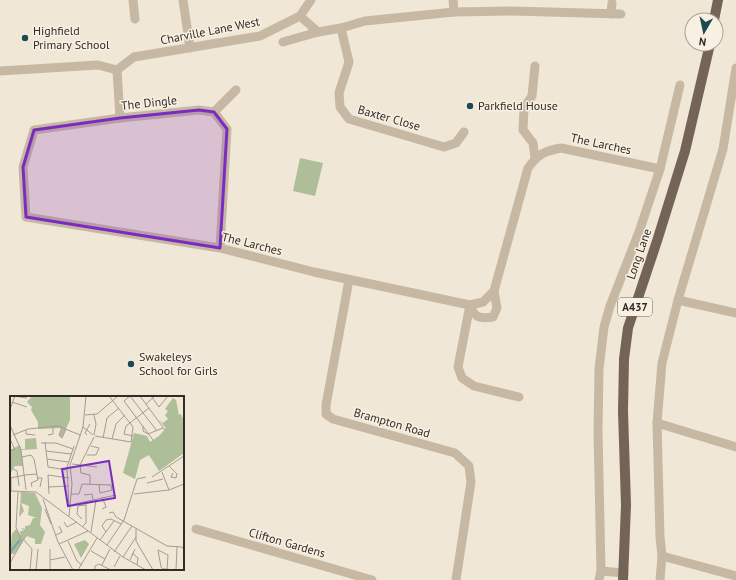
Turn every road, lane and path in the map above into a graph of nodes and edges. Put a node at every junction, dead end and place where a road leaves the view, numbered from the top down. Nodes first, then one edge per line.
1 (133, 0) edge
2 (183, 0) edge
3 (310, 0) edge
4 (453, 0) edge
5 (718, 0) edge
6 (612, 3) dead end
7 (454, 12) junction
8 (716, 12) edge
9 (300, 16) junction
10 (135, 19) dead end
11 (341, 28) junction
12 (318, 32) junction
13 (283, 42) dead end
14 (190, 48) junction
15 (708, 52) edge
16 (534, 66) dead end
17 (736, 68) edge
18 (117, 70) junction
19 (0, 72) edge
20 (680, 85) dead end
21 (236, 90) dead end
22 (214, 112) junction
23 (120, 118) junction
24 (464, 132) dead end
25 (535, 158) junction
26 (660, 169) junction
27 (26, 217) joint
28 (220, 248) junction
29 (349, 280) junction
30 (494, 291) junction
31 (678, 300) junction
32 (470, 305) junction
33 (736, 313) edge
34 (519, 396) dead end
35 (657, 423) junction
36 (736, 447) edge
37 (196, 529) dead end
38 (662, 556) junction
39 (600, 575) edge
40 (624, 576) edge
41 (736, 576) edge
42 (372, 580) edge
43 (456, 580) edge
44 (660, 580) edge

1 - 10 street
2 - 14 street
3 - 9 street
4 - 7 street
5 - 8 main road
6 - 7 street
7 - 11 street
9 - 12 street
9 - 14 street, Charville Lane West
11 - 12 street
11 - 24 street, Baxter Close
12 - 13 street
14 - 18 street, Charville Lane West
15 - 40 main road, Long Lane / A437
16 - 25 street
17 - 31 street
18 - 19 street
18 - 23 street
20 - 26 street, Long Lane
21 - 22 street
22 - 23 street, The Dingle
22 - 28 street
23 - 27 street, The Dingle
25 - 26 street, The Larches
25 - 30 street
26 - 39 street, Long Lane
27 - 28 street, The Larches
28 - 29 street, The Larches
29 - 32 street, The Larches
29 - 43 street, Brampton Road
30 - 32 street
30 - 32 street
31 - 33 street
31 - 35 street
32 - 34 street
35 - 36 street
35 - 38 street
37 - 42 street, Clifton Gardens
38 - 41 street
38 - 44 street
39 - 40 street, Long Lane

